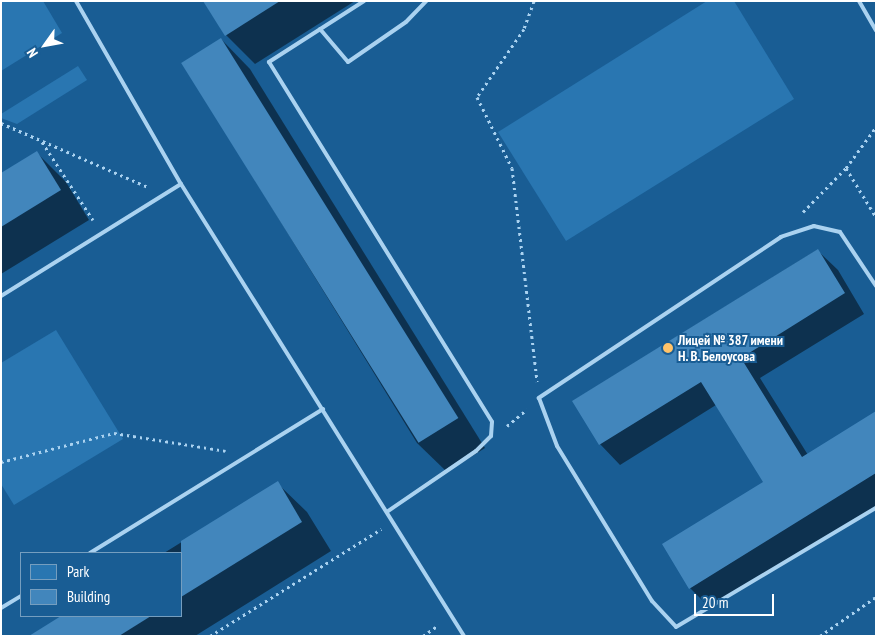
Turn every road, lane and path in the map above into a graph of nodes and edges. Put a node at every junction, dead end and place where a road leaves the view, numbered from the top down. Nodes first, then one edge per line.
1 (76, 1) edge
2 (364, 1) edge
3 (426, 1) edge
4 (534, 1) edge
5 (859, 1) edge
6 (320, 29) junction
7 (876, 30) edge
8 (1, 123) edge
9 (876, 127) edge
10 (42, 141) junction
11 (846, 168) junction
12 (181, 184) junction
13 (165, 194) junction
14 (876, 217) edge
15 (102, 234) junction
16 (781, 237) junction
17 (876, 286) edge
18 (1, 296) edge
19 (539, 392) dead end
20 (539, 398) junction
21 (323, 409) junction
22 (491, 436) junction
23 (235, 453) dead end
24 (1, 462) edge
25 (876, 508) edge
26 (388, 511) junction
27 (394, 521) junction
28 (92, 552) edge
29 (20, 597) edge
30 (876, 597) edge
31 (1, 608) edge
32 (210, 636) edge
33 (464, 636) edge
34 (820, 636) edge

1 - 12 lane
2 - 6 lane
3 - 6 lane
4 - 19 path
5 - 7 lane
6 - 22 lane
8 - 10 path
9 - 11 path
10 - 13 path
10 - 15 path
11 - 14 path
11 - 16 path
12 - 13 lane
12 - 21 lane
13 - 15 lane
15 - 18 lane
16 - 17 lane
16 - 20 lane
20 - 22 path
20 - 25 lane
21 - 26 lane
21 - 28 lane
22 - 26 lane
23 - 24 path
26 - 27 lane
27 - 32 path
27 - 33 lane
29 - 31 lane
30 - 34 path

